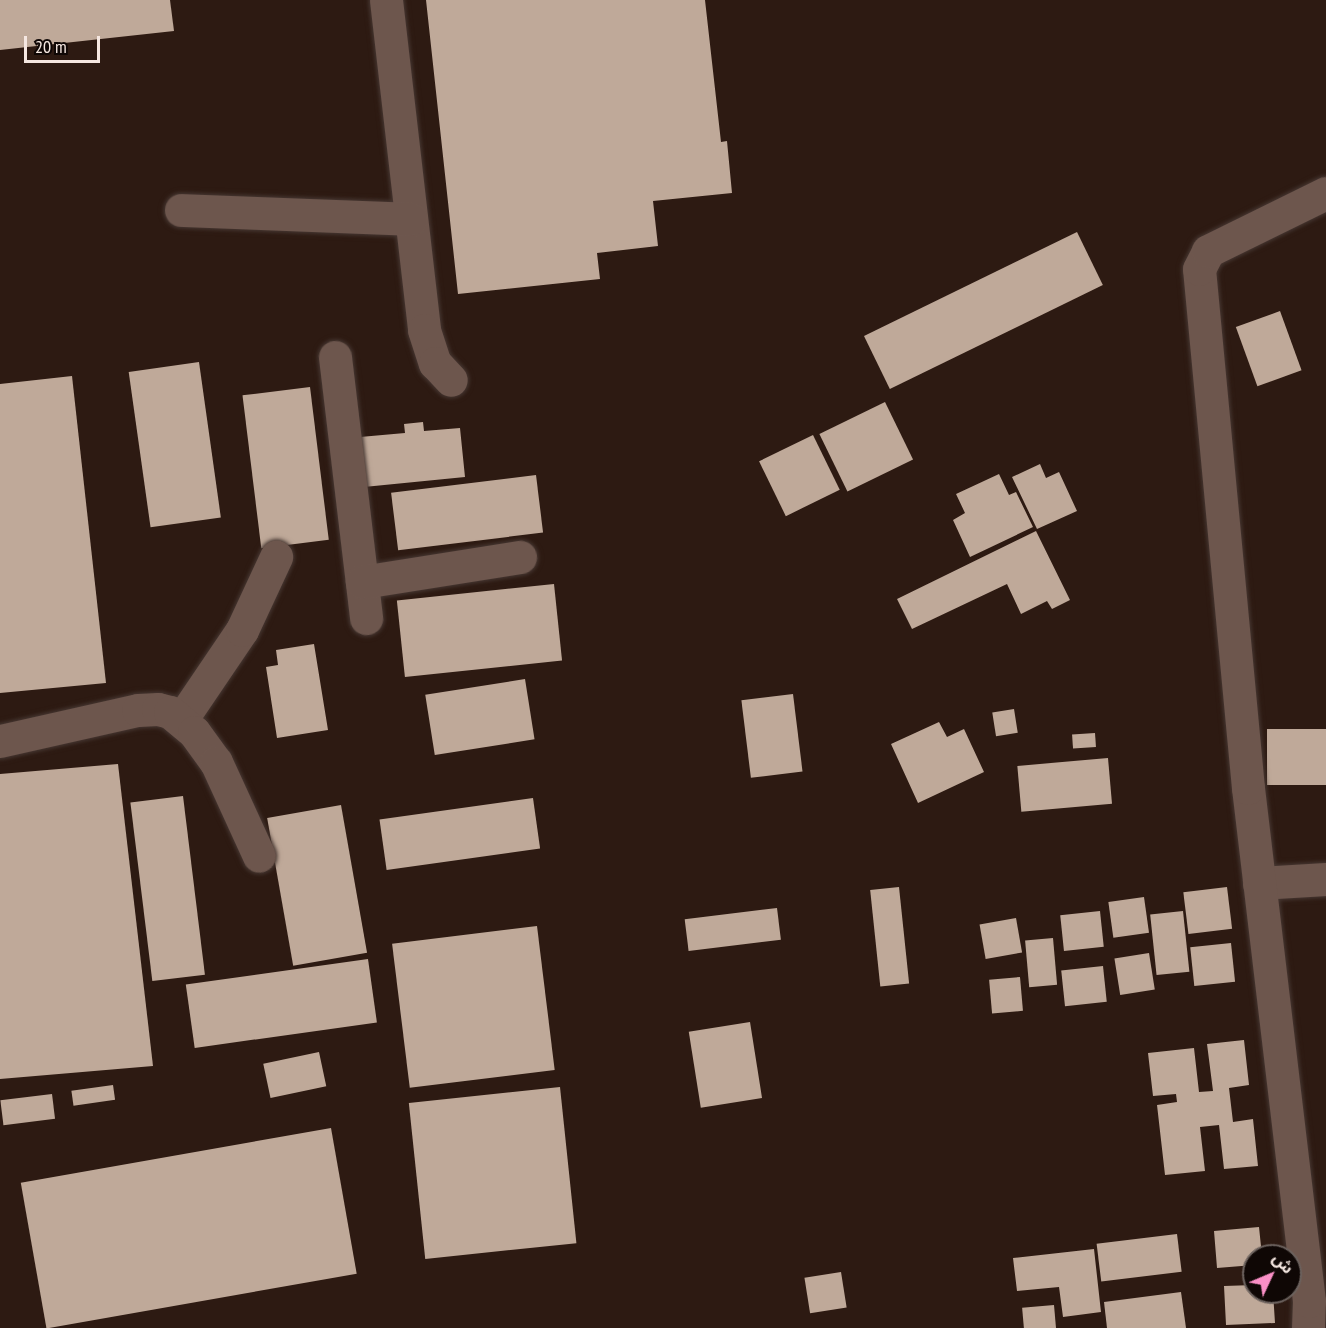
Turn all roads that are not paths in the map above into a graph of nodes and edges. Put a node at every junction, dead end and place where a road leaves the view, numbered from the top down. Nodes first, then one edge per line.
1 (386, 0) edge
2 (1326, 193) edge
3 (181, 210) dead end
4 (411, 219) junction
5 (335, 357) dead end
6 (451, 380) dead end
7 (520, 556) dead end
8 (276, 557) dead end
9 (362, 582) junction
10 (366, 618) dead end
11 (181, 720) junction
12 (0, 741) edge
13 (259, 856) dead end
14 (1326, 879) edge
15 (1259, 883) junction
16 (1308, 1328) edge

1 - 4 street
2 - 15 street
3 - 4 street
4 - 6 street
5 - 9 street
7 - 9 street
8 - 11 street
9 - 10 street
11 - 12 street
11 - 13 street
14 - 15 street
15 - 16 street

